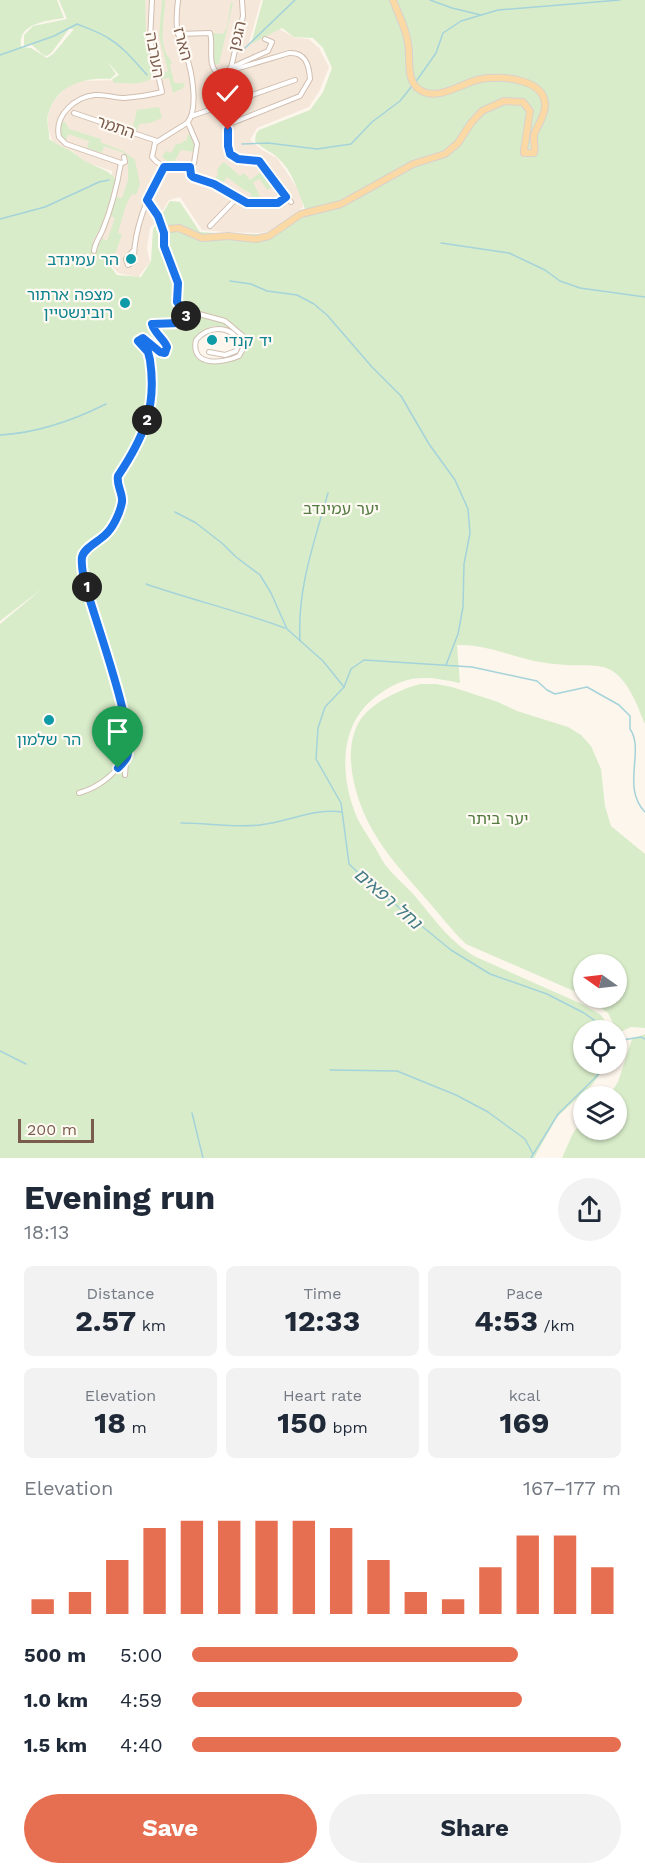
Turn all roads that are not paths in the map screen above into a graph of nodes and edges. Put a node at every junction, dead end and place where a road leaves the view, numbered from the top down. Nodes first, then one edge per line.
1 (152, 0) edge
2 (178, 0) edge
3 (242, 0) edge
4 (393, 0) edge
5 (178, 34) junction
6 (265, 39) dead end
7 (230, 70) junction
8 (295, 80) dead end
9 (74, 113) dead end
10 (192, 116) junction
11 (188, 123) junction
12 (157, 141) junction
13 (124, 158) dead end
14 (121, 163) junction
15 (164, 167) junction
16 (190, 167) junction
17 (286, 196) junction
18 (237, 198) junction
19 (147, 200) junction
20 (291, 202) dead end
21 (210, 226) dead end
22 (164, 233) junction
23 (94, 251) dead end
24 (133, 251) dead end
25 (188, 311) junction
26 (210, 352) dead end
27 (127, 757) junction
28 (125, 775) dead end
29 (79, 793) dead end

1 - 14 street, הערבה
2 - 5 street, הארז
3 - 7 street, הגפן
4 - 22 main road
5 - 7 street
5 - 10 street, הארז
6 - 7 street
7 - 17 street
8 - 10 street
9 - 12 street, התמר
10 - 11 street, הארז
11 - 12 street
11 - 16 street
12 - 15 street
13 - 14 street
14 - 23 street
15 - 16 street
15 - 19 street
16 - 18 street
17 - 18 street
17 - 20 street
18 - 21 street
19 - 22 street
19 - 24 street
22 - 25 main road
25 - 26 street
25 - 27 street
27 - 28 street
27 - 29 street

